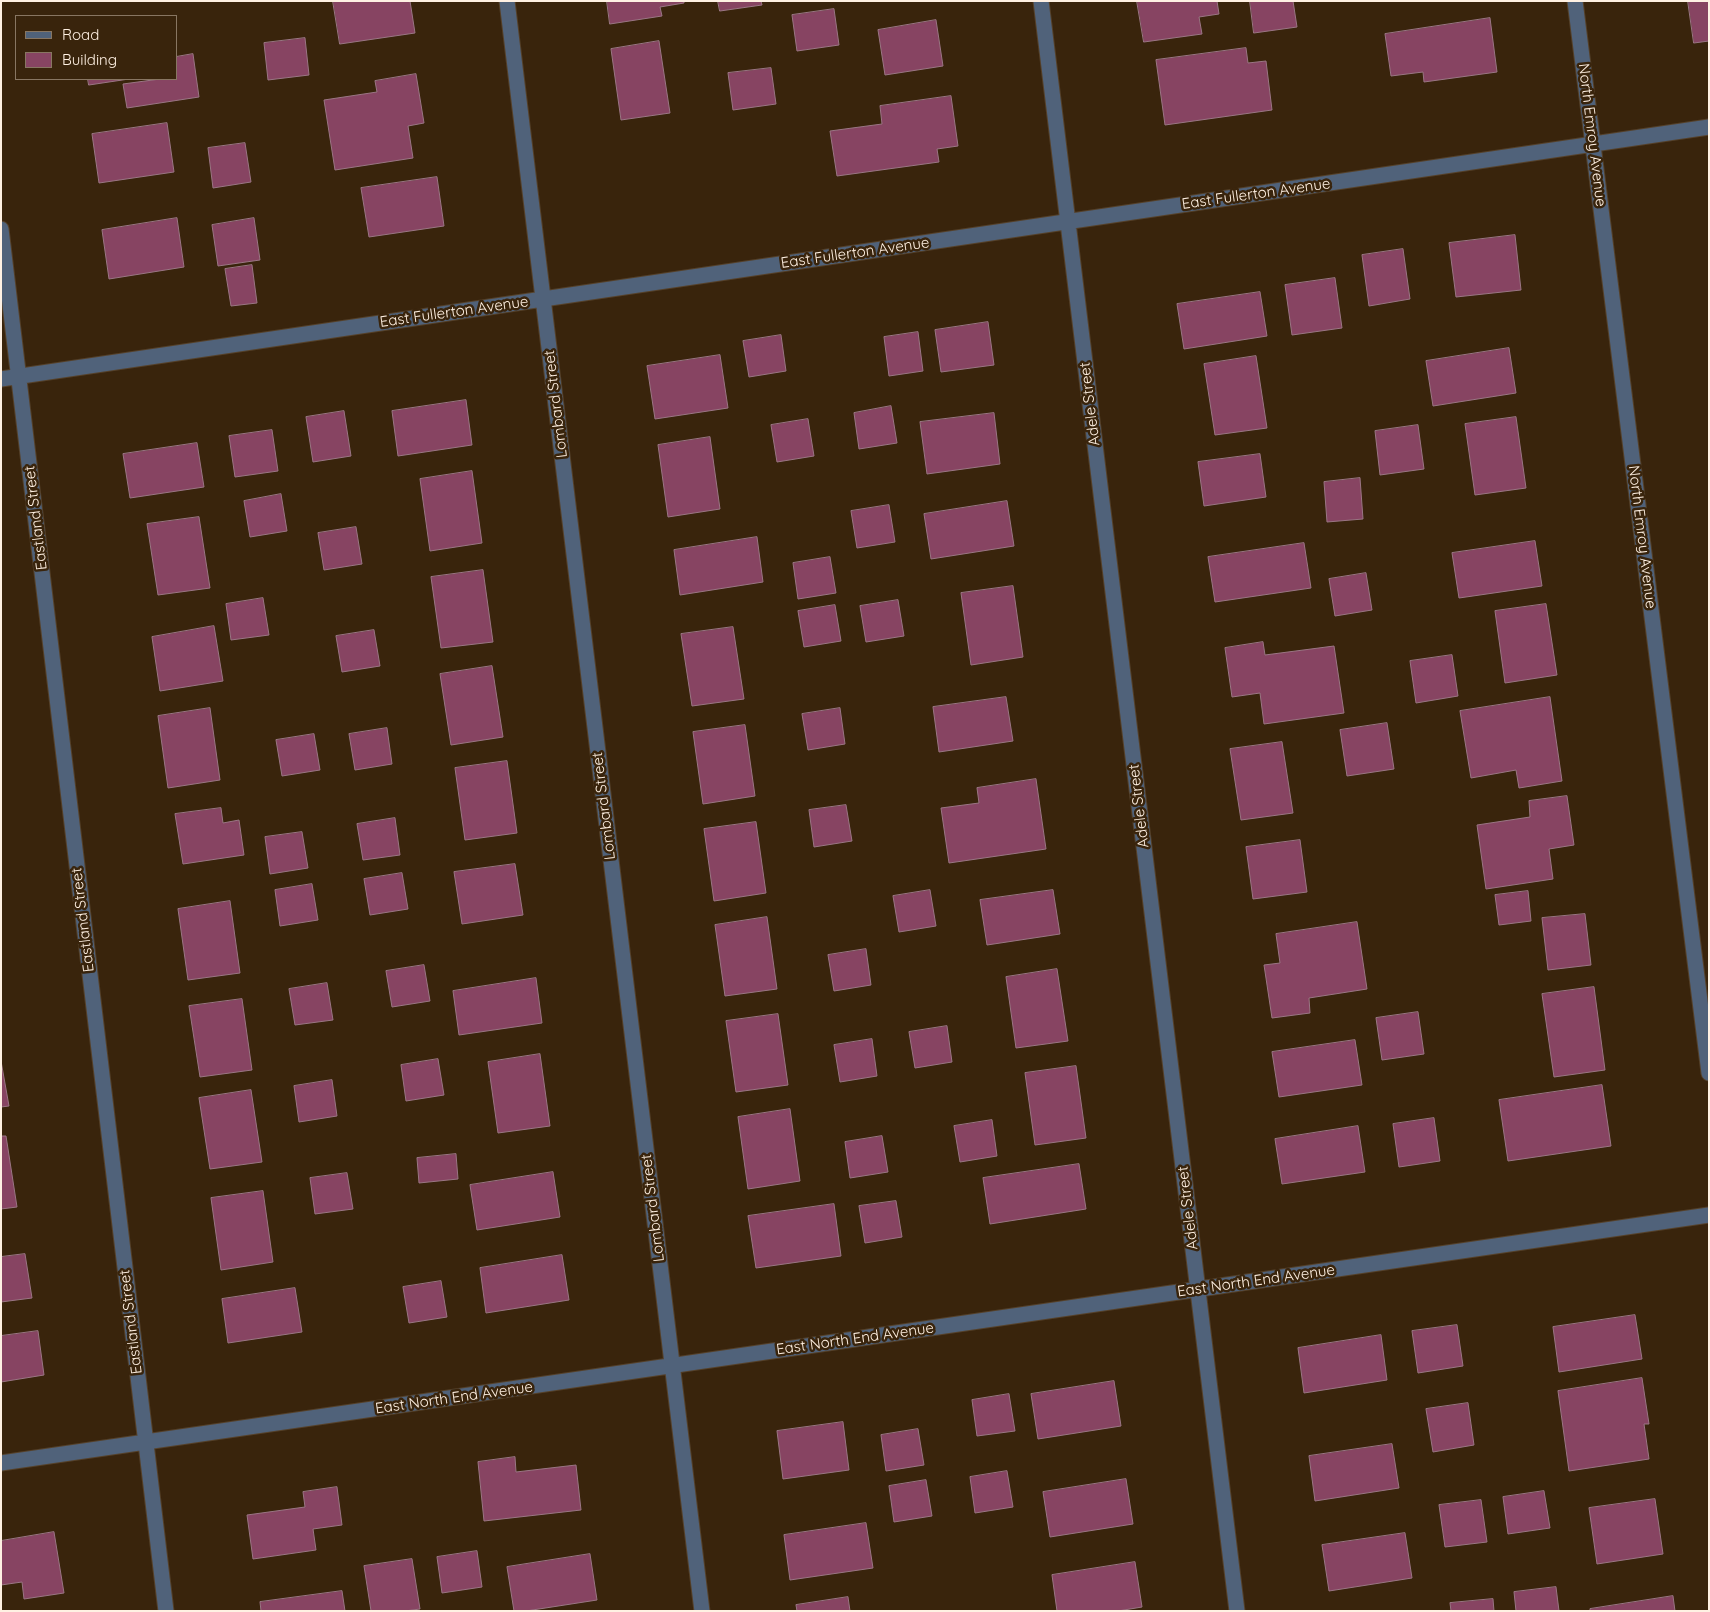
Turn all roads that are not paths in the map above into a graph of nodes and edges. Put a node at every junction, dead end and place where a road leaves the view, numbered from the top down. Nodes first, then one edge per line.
1 (507, 1) edge
2 (1041, 1) edge
3 (1575, 1) edge
4 (1709, 127) edge
5 (1593, 144) junction
6 (1068, 222) junction
7 (1, 230) edge
8 (543, 299) junction
9 (19, 376) junction
10 (1, 379) edge
11 (1709, 1073) edge
12 (1709, 1215) edge
13 (1198, 1290) junction
14 (672, 1366) junction
15 (146, 1442) junction
16 (1, 1463) edge
17 (166, 1611) edge
18 (702, 1611) edge
19 (1237, 1611) edge

1 - 8 street, Lombard Street
2 - 6 street, Adele Street
3 - 5 street, North Emroy Avenue
4 - 5 street, East Fullerton Avenue
5 - 6 street, East Fullerton Avenue
5 - 11 street, North Emroy Avenue
6 - 8 street, East Fullerton Avenue
6 - 13 street, Adele Street
7 - 9 street, Eastland Street
8 - 9 street, East Fullerton Avenue
8 - 14 street, Lombard Street
9 - 10 street, East Fullerton Avenue
9 - 15 street, Eastland Street
12 - 13 street, East North End Avenue
13 - 14 street, East North End Avenue
13 - 19 street, Adele Street
14 - 15 street, East North End Avenue
14 - 18 street, Lombard Street
15 - 16 street, East North End Avenue
15 - 17 street, Eastland Street

